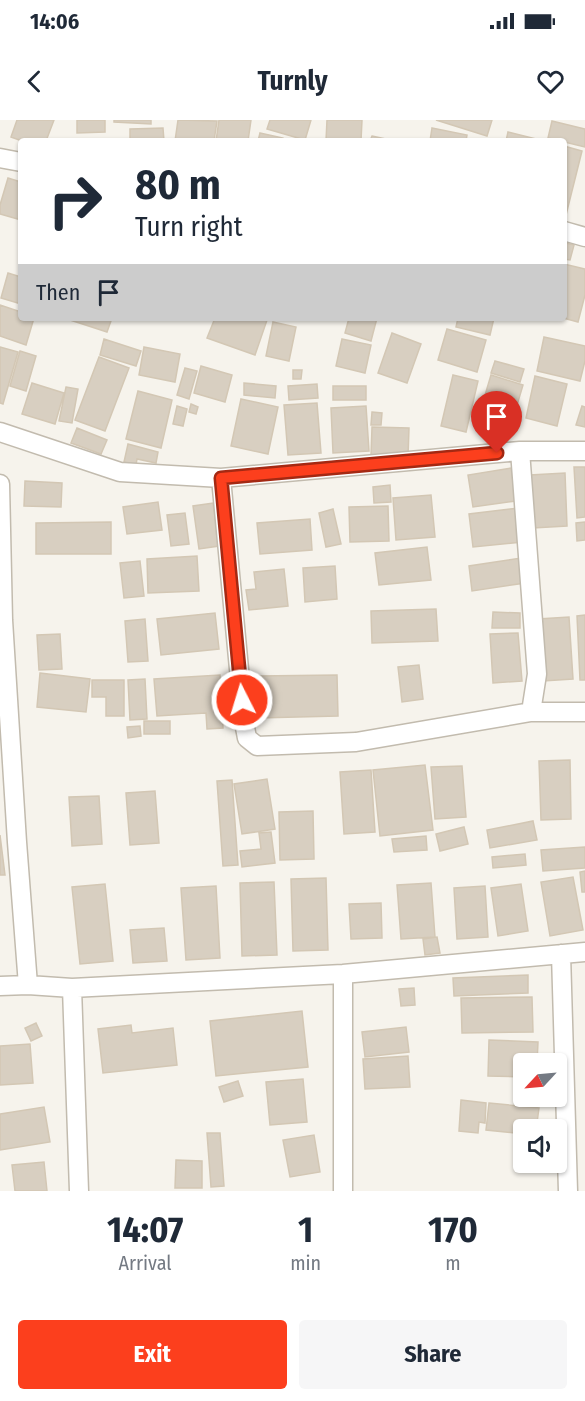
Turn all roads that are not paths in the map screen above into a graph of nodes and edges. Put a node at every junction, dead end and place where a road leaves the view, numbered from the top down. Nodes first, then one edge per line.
1 (0, 158) edge
2 (18, 161) edge
3 (567, 232) edge
4 (585, 237) edge
5 (0, 432) edge
6 (520, 451) junction
7 (585, 452) edge
8 (221, 478) junction
9 (0, 484) edge
10 (531, 712) junction
11 (585, 712) edge
12 (585, 952) edge
13 (561, 954) junction
14 (343, 974) junction
15 (28, 985) junction
16 (0, 986) edge
17 (72, 988) junction
18 (79, 1191) edge
19 (343, 1191) edge
20 (568, 1191) edge

1 - 2 street
3 - 4 street
5 - 8 street
6 - 7 street
6 - 8 street
6 - 10 street
8 - 10 street
9 - 15 street
10 - 11 street
12 - 13 street
13 - 14 street
13 - 20 street
14 - 17 street
14 - 19 street
15 - 16 street
15 - 17 street
17 - 18 street

